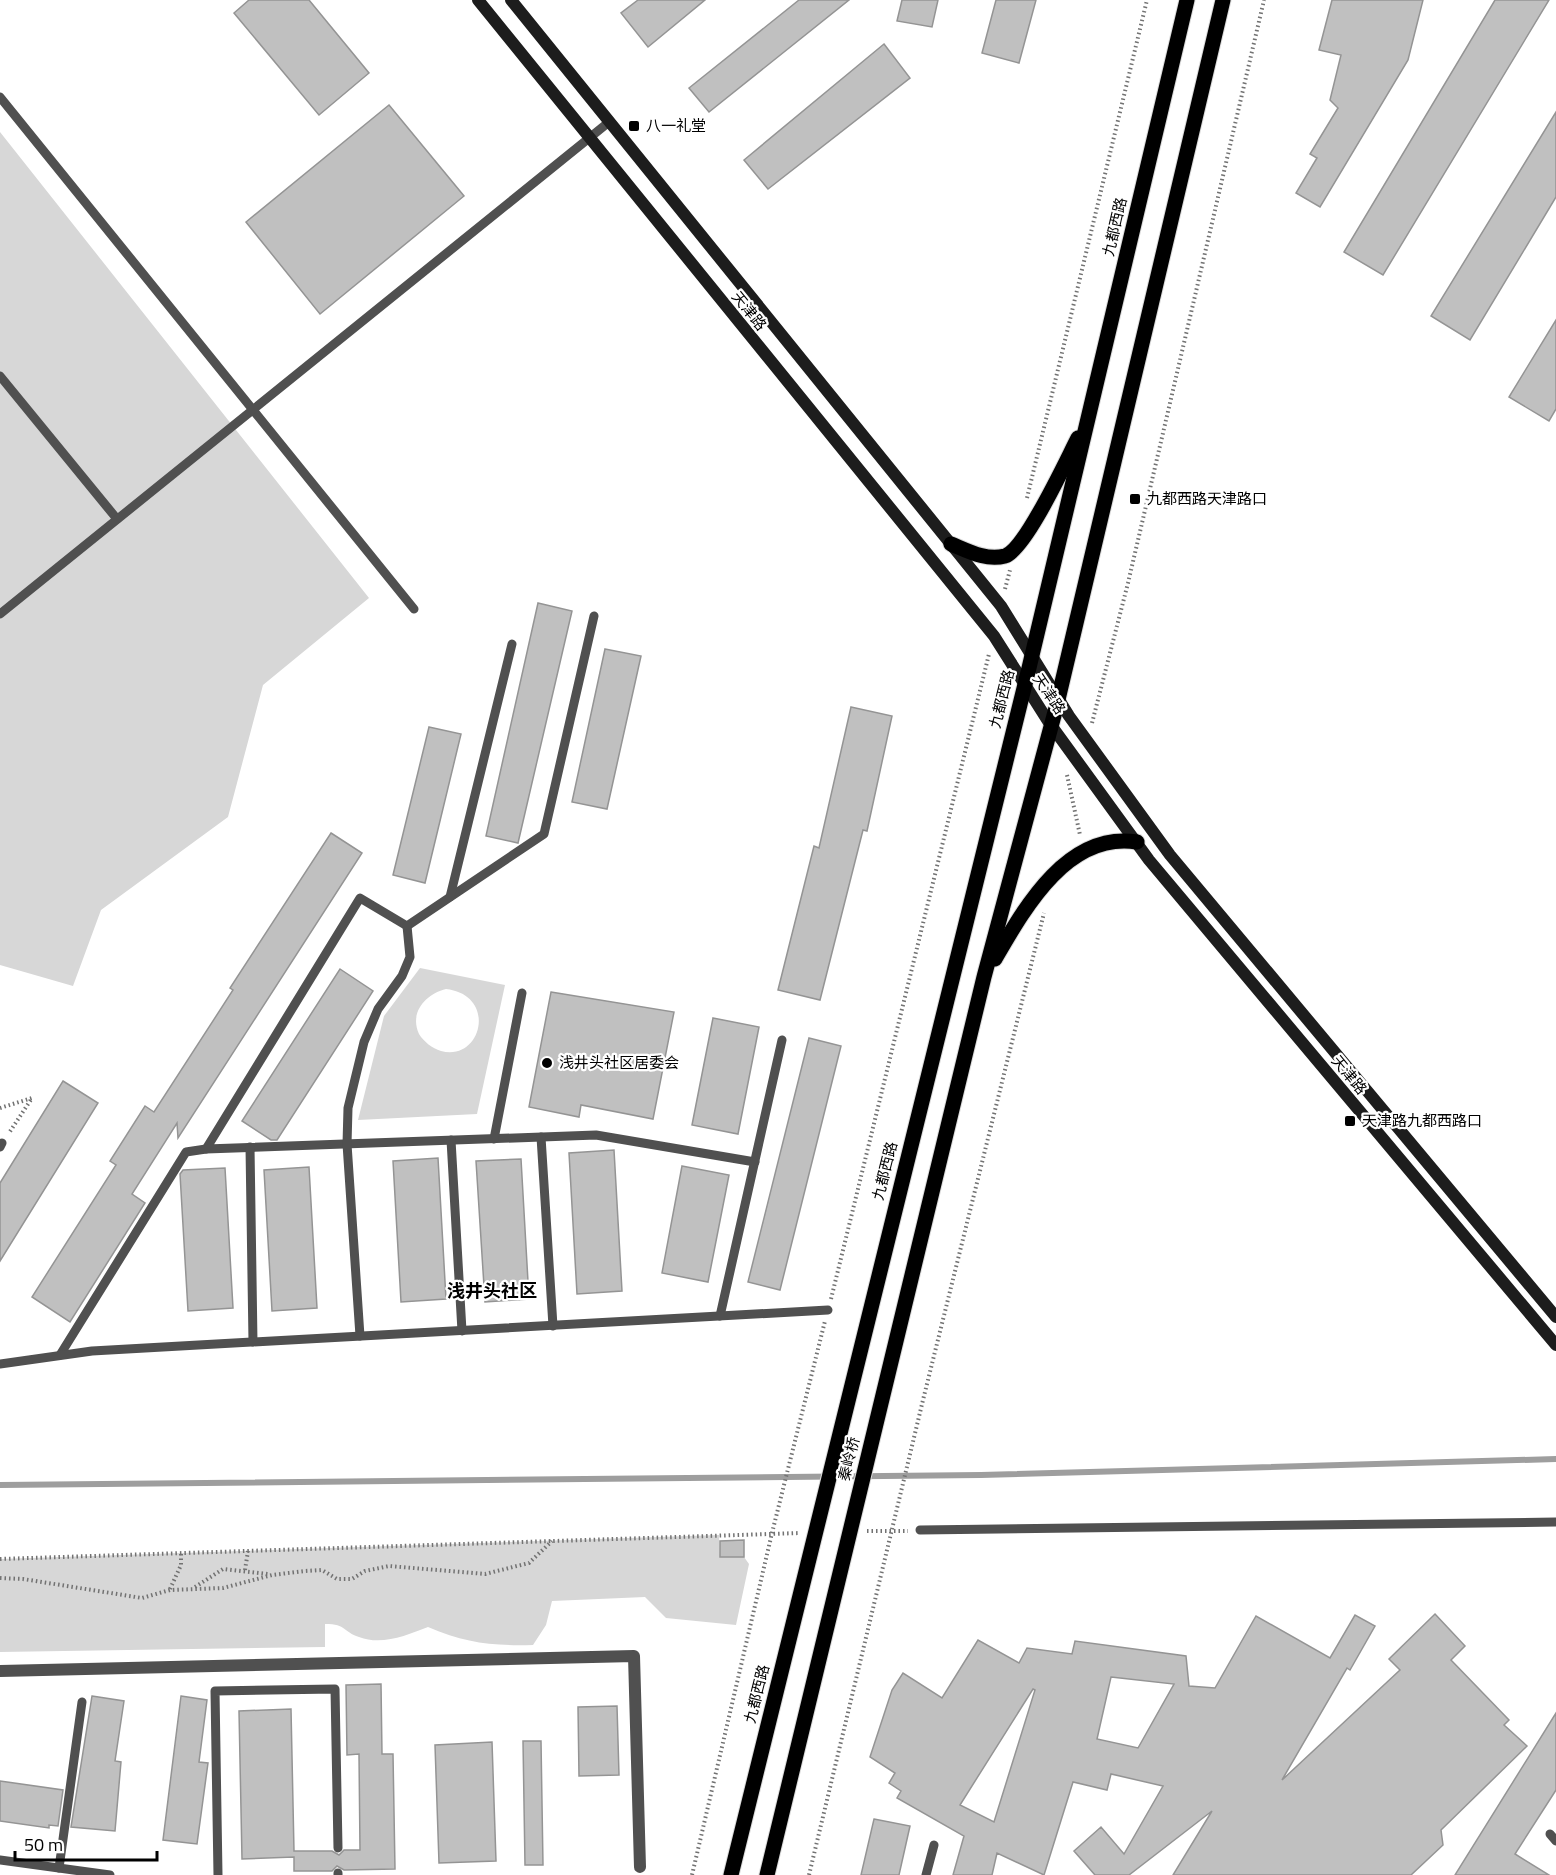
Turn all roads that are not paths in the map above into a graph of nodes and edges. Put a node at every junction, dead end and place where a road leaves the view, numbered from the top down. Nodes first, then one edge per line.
1 (478, 0) edge
2 (511, 0) edge
3 (1187, 0) edge
4 (1223, 0) edge
5 (0, 98) edge
6 (609, 122) junction
7 (590, 138) junction
8 (0, 376) edge
9 (253, 410) junction
10 (1088, 419) junction
11 (117, 519) junction
12 (951, 544) junction
13 (414, 609) dead end
14 (0, 614) edge
15 (594, 616) dead end
16 (512, 644) dead end
17 (1031, 657) junction
18 (1024, 685) junction
19 (1058, 699) junction
20 (1051, 725) junction
21 (1137, 842) junction
22 (450, 897) junction
23 (407, 926) junction
24 (984, 977) junction
25 (522, 993) dead end
26 (782, 1040) dead end
27 (541, 1137) junction
28 (494, 1139) junction
29 (451, 1140) junction
30 (347, 1144) junction
31 (250, 1147) junction
32 (206, 1149) junction
33 (755, 1162) junction
34 (828, 1310) road end
35 (720, 1316) junction
36 (1556, 1317) edge
37 (553, 1326) junction
38 (462, 1331) junction
39 (360, 1336) junction
40 (253, 1342) junction
41 (1556, 1345) edge
42 (60, 1355) junction
43 (0, 1364) edge
44 (845, 1406) joint
45 (1556, 1522) edge
46 (816, 1527) joint
47 (920, 1530) road end
48 (0, 1671) edge
49 (82, 1702) dead end
50 (934, 1845) dead end
51 (338, 1848) dead end
52 (0, 1860) edge
53 (640, 1867) dead end
54 (59, 1868) junction
55 (43, 1871) edge
56 (110, 1875) edge
57 (218, 1875) edge
58 (731, 1875) edge
59 (767, 1875) edge
60 (926, 1875) edge

1 - 7 main road, 天津路
2 - 6 main road, 天津路
3 - 10 main road, 九都西路
4 - 19 main road
5 - 9 lane
6 - 7 lane
6 - 12 main road, 天津路
7 - 9 lane
7 - 18 main road, 天津路
8 - 11 lane
9 - 11 lane
9 - 13 lane
10 - 12 main road
10 - 17 main road, 九都西路
11 - 14 lane
12 - 17 main road, 天津路
15 - 22 lane
16 - 22 lane
17 - 18 main road, 九都西路
17 - 19 main road, 天津路
18 - 20 main road, 天津路
18 - 44 main road, 九都西路
19 - 20 main road
19 - 36 main road, 天津路
20 - 21 main road, 天津路
20 - 24 main road
21 - 24 main road
21 - 41 main road, 天津路
22 - 23 lane
23 - 30 lane
23 - 32 lane
24 - 59 main road, 秦岭桥
25 - 28 lane
26 - 33 lane
27 - 28 lane
27 - 33 lane
27 - 37 lane
28 - 29 lane
29 - 30 lane
29 - 38 lane
30 - 31 lane
30 - 39 lane
31 - 32 lane
31 - 40 lane
32 - 42 lane
33 - 35 lane
34 - 35 lane
35 - 37 lane
37 - 38 lane
38 - 39 lane
39 - 40 lane
40 - 42 lane
42 - 43 lane
44 - 46 main road, 秦岭桥
45 - 47 lane
46 - 58 main road, 九都西路
48 - 53 street
49 - 54 lane
50 - 60 lane
51 - 57 lane
52 - 55 lane
54 - 55 lane
54 - 56 lane

